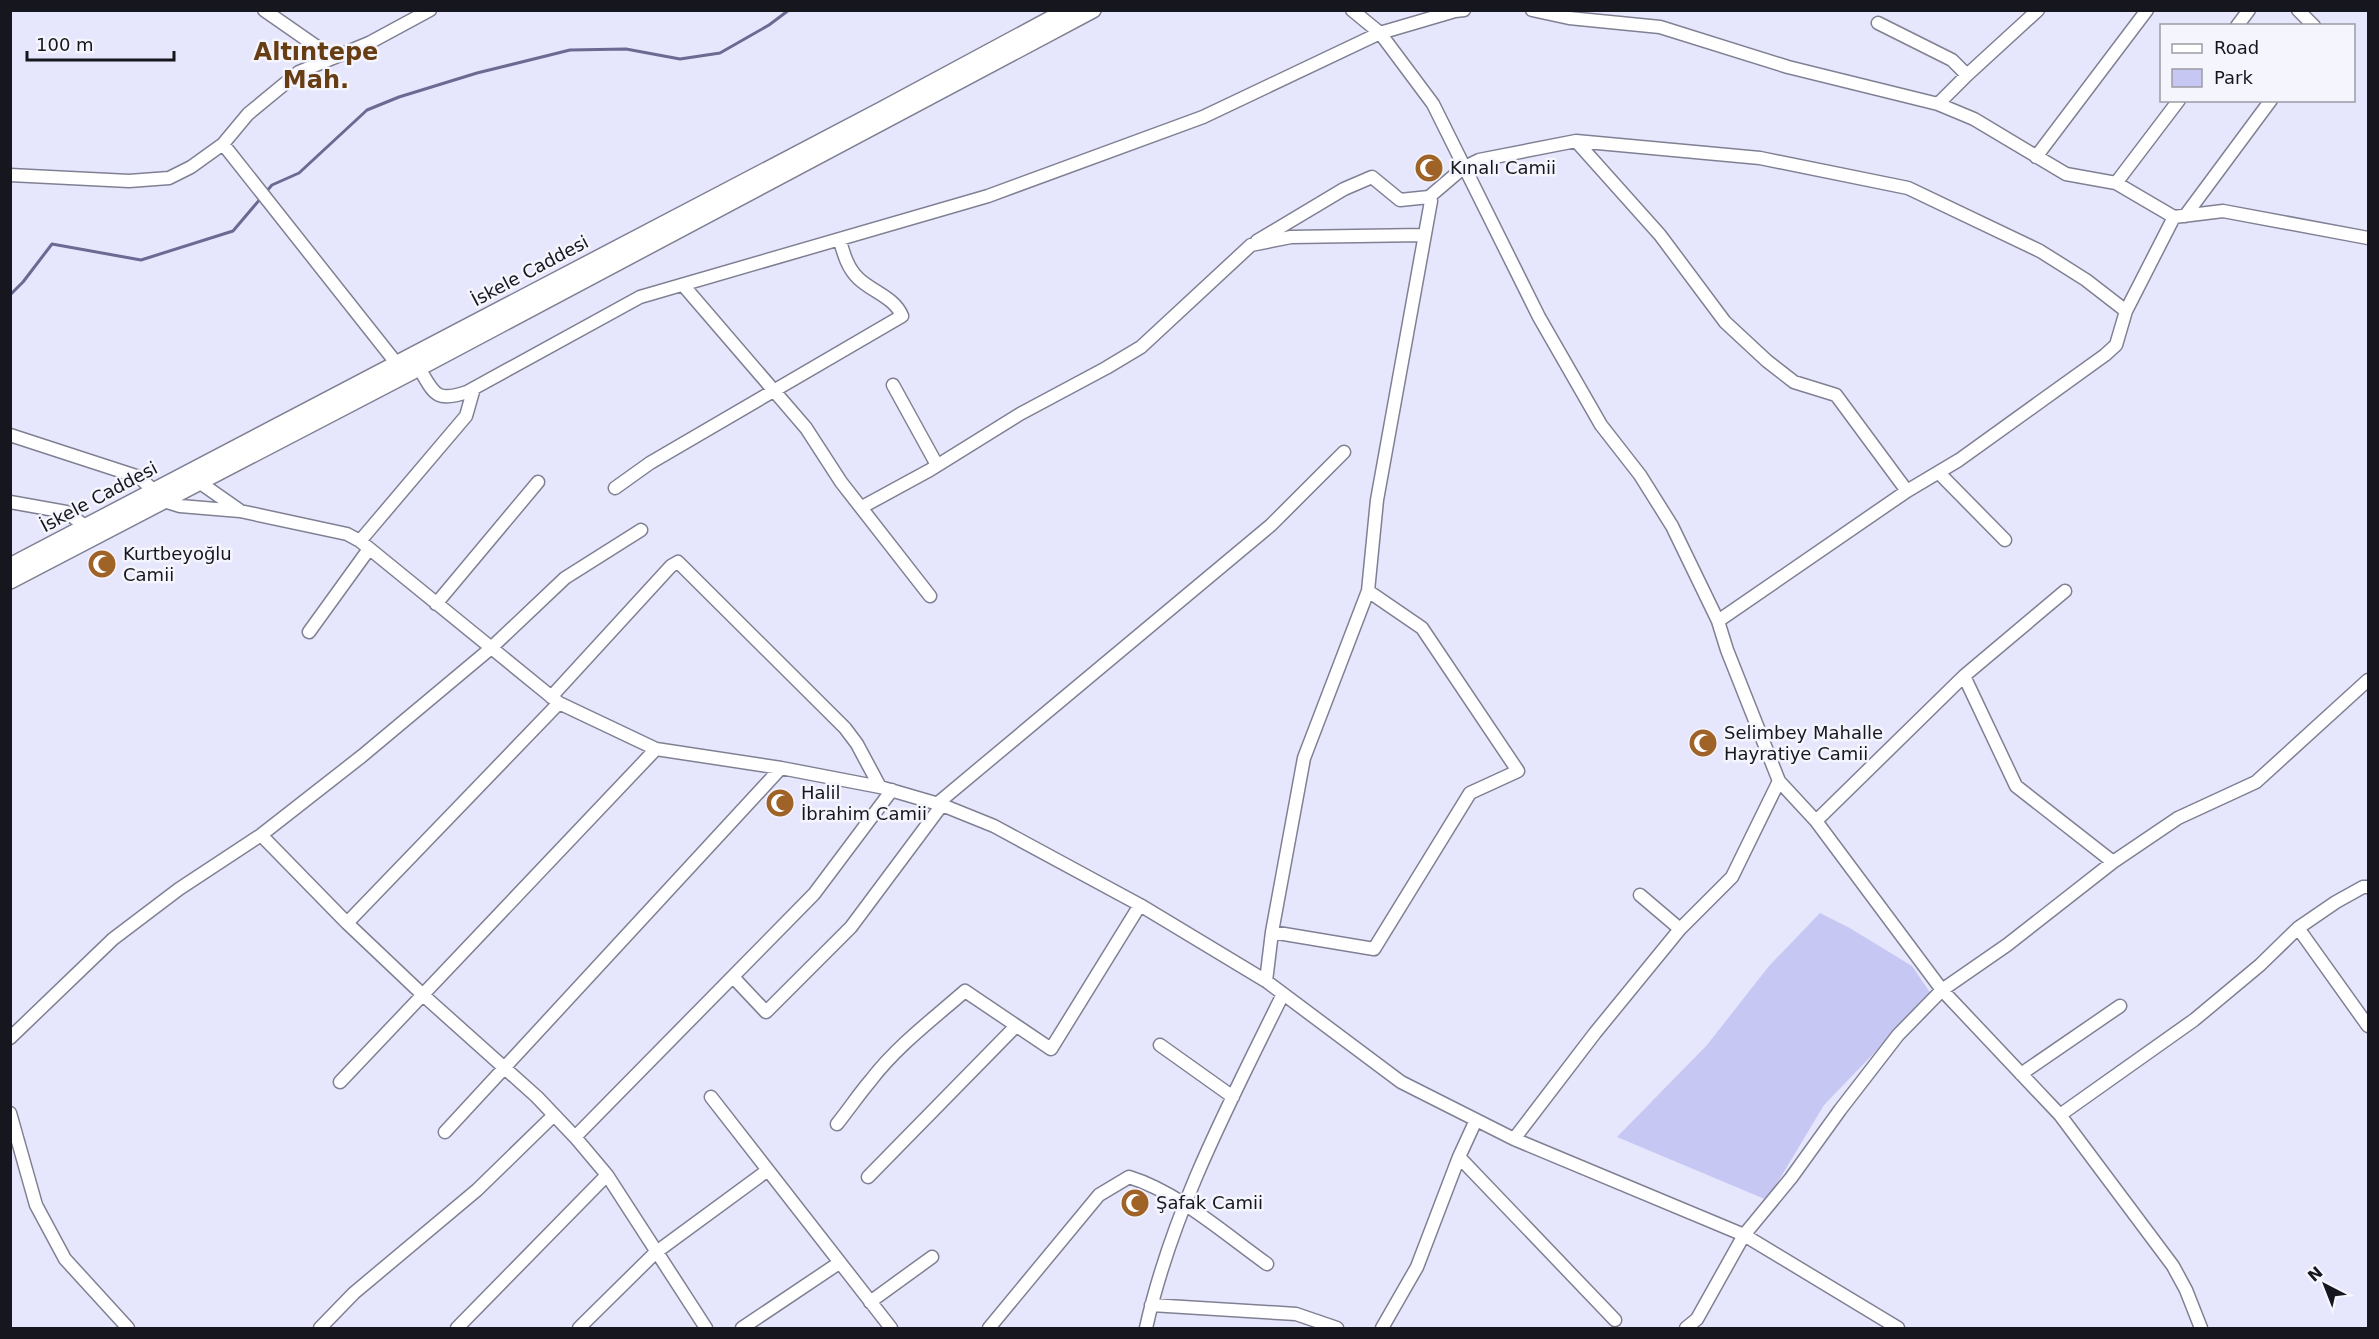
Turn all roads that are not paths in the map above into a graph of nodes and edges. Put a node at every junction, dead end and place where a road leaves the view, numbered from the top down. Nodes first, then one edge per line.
1 (264, 10) edge
2 (430, 10) edge
3 (1067, 10) edge
4 (1352, 10) edge
5 (1464, 10) edge
6 (1532, 10) edge
7 (1584, 10) edge
8 (2038, 10) edge
9 (2147, 10) edge
10 (2249, 10) edge
11 (2298, 10) edge
12 (1087, 12) edge
13 (1569, 18) junction
14 (1878, 22) dead end
15 (2238, 24) edge
16 (2312, 24) edge
17 (1380, 33) junction
18 (333, 58) junction
19 (1966, 75) junction
20 (2177, 102) edge
21 (2269, 102) edge
22 (1938, 104) junction
23 (1576, 141) junction
24 (223, 144) junction
25 (2036, 157) junction
26 (1463, 168) junction
27 (10, 175) edge
28 (2116, 183) junction
29 (1429, 197) junction
30 (2179, 217) junction
31 (1423, 235) junction
32 (2368, 238) edge
33 (840, 241) junction
34 (1251, 245) junction
35 (683, 285) junction
36 (2126, 310) junction
37 (407, 369) junction
38 (893, 385) dead end
39 (474, 388) junction
40 (776, 391) junction
41 (10, 435) edge
42 (1344, 453) dead end
43 (937, 465) junction
44 (1939, 473) junction
45 (199, 482) junction
46 (538, 482) dead end
47 (615, 488) dead end
48 (1907, 491) junction
49 (159, 496) junction
50 (10, 502) edge
51 (862, 507) junction
52 (240, 511) junction
53 (85, 526) junction
54 (641, 530) dead end
55 (2005, 540) dead end
56 (364, 545) junction
57 (10, 566) edge
58 (10, 581) edge
59 (1368, 591) junction
60 (2065, 591) dead end
61 (930, 596) dead end
62 (436, 604) junction
63 (1718, 621) junction
64 (309, 632) dead end
65 (490, 649) junction
66 (1964, 675) junction
67 (2368, 680) edge
68 (555, 700) junction
69 (656, 749) junction
70 (781, 768) junction
71 (1779, 781) junction
72 (886, 788) junction
73 (940, 804) junction
74 (1816, 822) junction
75 (261, 835) junction
76 (2113, 862) junction
77 (2368, 887) edge
78 (1640, 895) dead end
79 (1140, 905) junction
80 (347, 923) junction
81 (2298, 928) junction
82 (1680, 929) junction
83 (1272, 932) junction
84 (733, 977) junction
85 (1266, 981) junction
86 (1942, 990) junction
87 (1283, 994) junction
88 (423, 995) junction
89 (2120, 1006) dead end
90 (1016, 1026) junction
91 (2368, 1026) edge
92 (10, 1038) edge
93 (1160, 1045) dead end
94 (503, 1068) junction
95 (2021, 1074) junction
96 (340, 1082) dead end
97 (711, 1097) dead end
98 (1233, 1097) junction
99 (10, 1113) edge
100 (554, 1115) junction
101 (2061, 1115) junction
102 (1476, 1120) junction
103 (837, 1124) dead end
104 (445, 1132) dead end
105 (575, 1137) junction
106 (1514, 1139) junction
107 (1460, 1157) junction
108 (768, 1170) junction
109 (607, 1175) junction
110 (868, 1177) dead end
111 (1184, 1205) junction
112 (1744, 1235) junction
113 (655, 1253) junction
114 (932, 1257) dead end
115 (839, 1263) junction
116 (1267, 1264) dead end
117 (870, 1302) junction
118 (1151, 1305) junction
119 (683, 1310) dead end
120 (1616, 1320) dead end
121 (128, 1329) edge
122 (320, 1329) edge
123 (458, 1329) edge
124 (579, 1329) edge
125 (698, 1329) edge
126 (706, 1329) edge
127 (742, 1329) edge
128 (891, 1329) edge
129 (989, 1329) edge
130 (1146, 1329) edge
131 (1337, 1329) edge
132 (1382, 1329) edge
133 (1686, 1329) edge
134 (1898, 1329) edge
135 (2201, 1329) edge

1 - 18 street
2 - 18 street
3 - 37 main road, İskele Caddesi
4 - 17 street
5 - 17 street
6 - 13 street
7 - 13 street
8 - 19 street
9 - 25 street
10 - 15 street
11 - 16 street
12 - 37 main road
13 - 22 street
14 - 19 street
17 - 26 street
17 - 33 street
18 - 24 street
19 - 22 street
20 - 28 street
21 - 30 street
22 - 25 street
23 - 26 street
23 - 36 street
23 - 48 street
24 - 27 street
24 - 37 street
25 - 28 street
26 - 29 street
26 - 63 street
28 - 30 street
29 - 31 street
29 - 34 street
30 - 32 street
30 - 36 street
31 - 34 street
31 - 59 street
33 - 35 street
33 - 40 street
34 - 43 street
35 - 39 street
35 - 40 street
36 - 44 street
37 - 39 street
37 - 45 main road
37 - 49 main road, İskele Caddesi
38 - 43 street
39 - 56 street
40 - 47 street
40 - 51 street
41 - 49 street
42 - 73 street
43 - 51 street
44 - 48 street
44 - 55 street
45 - 49 main road
45 - 52 street
46 - 62 street
48 - 63 street
49 - 52 street
49 - 53 main road, İskele Caddesi
49 - 58 main road
50 - 53 street
51 - 61 street
52 - 56 street
53 - 57 main road, İskele Caddesi
54 - 65 street
56 - 62 street
56 - 64 street
59 - 83 street
59 - 83 street
60 - 66 street
62 - 65 street
63 - 71 street
65 - 68 street
65 - 75 street
66 - 74 street
66 - 76 street
67 - 76 street
68 - 69 street
68 - 72 street
68 - 80 street
69 - 70 street
69 - 88 street
70 - 72 street
70 - 94 street
71 - 74 street
71 - 82 street
72 - 73 street
72 - 84 street
73 - 79 street
73 - 84 street
74 - 86 street
75 - 80 street
75 - 92 street
76 - 86 street
77 - 81 street
78 - 82 street
79 - 85 street
79 - 90 street
80 - 88 street
81 - 91 street
81 - 101 street
82 - 106 street
83 - 85 street
84 - 105 street
85 - 87 street
86 - 95 street
86 - 112 street
87 - 98 street
87 - 102 street
88 - 94 street
88 - 96 street
89 - 95 street
90 - 103 street
90 - 110 street
93 - 98 street
94 - 100 street
94 - 104 street
95 - 101 street
97 - 108 street
98 - 111 street
99 - 121 street
100 - 105 street
100 - 122 street
101 - 135 street
102 - 106 street
102 - 107 street
105 - 109 street
106 - 112 street
107 - 120 street
107 - 132 street
108 - 113 street
108 - 115 street
109 - 113 street
109 - 123 street
111 - 116 street
111 - 118 street
111 - 129 street
112 - 133 street
112 - 134 street
113 - 124 street
113 - 126 street
114 - 117 street
115 - 117 street
115 - 127 street
117 - 128 street
118 - 130 street
118 - 131 street
119 - 125 street

